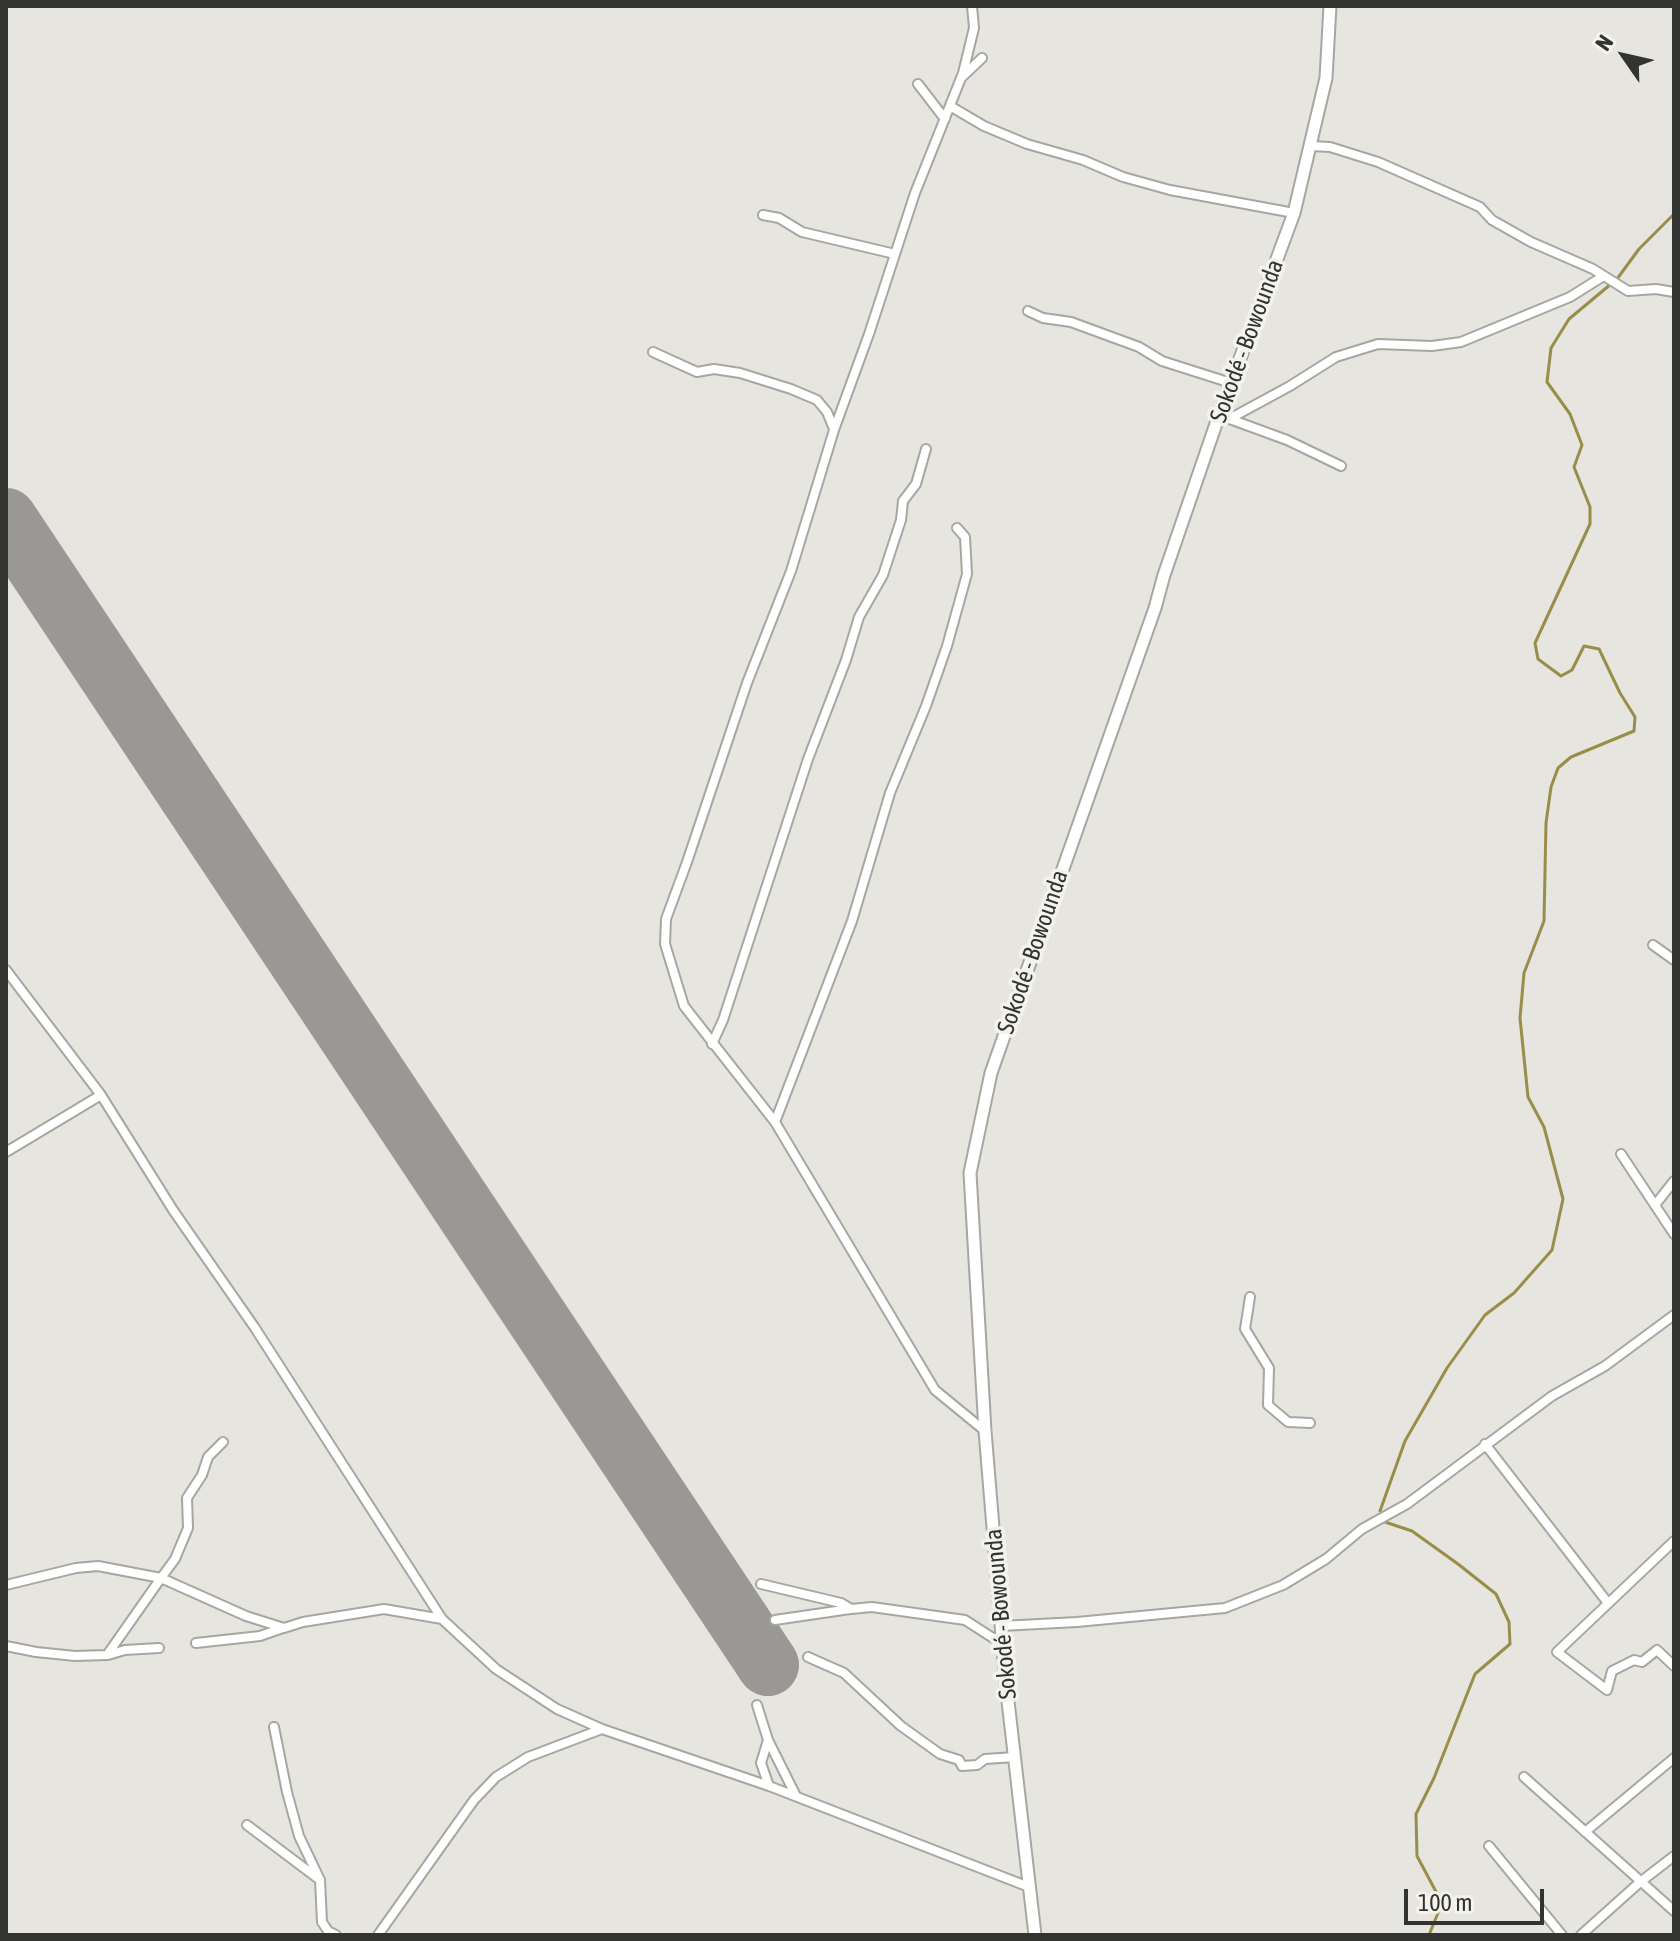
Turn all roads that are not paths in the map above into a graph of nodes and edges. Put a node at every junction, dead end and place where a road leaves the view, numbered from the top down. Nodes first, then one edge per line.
1 (972, 6) edge
2 (1330, 6) edge
3 (982, 58) dead end
4 (960, 78) junction
5 (918, 84) dead end
6 (951, 102) junction
7 (963, 111) dead end
8 (945, 119) junction
9 (1311, 146) junction
10 (1294, 213) junction
11 (763, 215) dead end
12 (895, 254) junction
13 (1602, 277) junction
14 (1674, 292) edge
15 (1028, 311) dead end
16 (653, 352) dead end
17 (1231, 383) junction
18 (1225, 418) junction
19 (834, 430) junction
20 (926, 449) dead end
21 (1341, 466) dead end
22 (957, 528) dead end
23 (1653, 945) dead end
24 (1674, 960) edge
25 (6, 970) edge
26 (712, 1044) junction
27 (101, 1095) junction
28 (775, 1122) junction
29 (6, 1152) edge
30 (1621, 1154) dead end
31 (1674, 1181) edge
32 (1655, 1205) junction
33 (1674, 1234) edge
34 (1250, 1297) dead end
35 (1674, 1315) edge
36 (1310, 1423) dead end
37 (985, 1431) junction
38 (223, 1442) dead end
39 (1485, 1444) junction
40 (1673, 1545) edge
41 (161, 1578) junction
42 (761, 1584) dead end
43 (6, 1585) edge
44 (1608, 1603) junction
45 (851, 1609) junction
46 (442, 1619) junction
47 (775, 1620) dead end
48 (284, 1628) junction
49 (1001, 1632) junction
50 (196, 1643) dead end
51 (6, 1646) edge
52 (159, 1648) dead end
53 (107, 1655) junction
54 (808, 1657) dead end
55 (1674, 1666) edge
56 (757, 1705) dead end
57 (274, 1727) dead end
58 (602, 1729) junction
59 (768, 1740) junction
60 (1015, 1757) junction
61 (1674, 1758) edge
62 (1524, 1777) dead end
63 (769, 1786) junction
64 (797, 1797) junction
65 (247, 1825) dead end
66 (1585, 1832) junction
67 (1489, 1846) dead end
68 (1674, 1856) edge
69 (320, 1880) junction
70 (1639, 1883) junction
71 (1029, 1887) junction
72 (1674, 1911) edge
73 (336, 1935) edge
74 (378, 1935) edge
75 (1035, 1935) edge
76 (1562, 1935) edge
77 (1581, 1935) edge

1 - 4 street
2 - 9 main road, Sokodé - Bowounda
3 - 4 street
4 - 6 street
5 - 8 street
6 - 7 street
6 - 8 street
6 - 10 street
8 - 12 street
9 - 10 main road, Sokodé - Bowounda
9 - 13 street
10 - 17 main road, Sokodé - Bowounda
11 - 12 street
12 - 19 street
13 - 14 street
13 - 18 street
15 - 17 street
16 - 19 street
17 - 18 main road, Sokodé - Bowounda
18 - 21 street
18 - 37 main road, Sokodé - Bowounda
19 - 26 street
20 - 26 street
22 - 28 street
23 - 24 street
25 - 27 street
26 - 28 street
27 - 29 street
27 - 46 street
28 - 37 street
30 - 32 street
31 - 32 street
32 - 33 street
34 - 36 street
35 - 39 street
37 - 49 main road, Sokodé - Bowounda
38 - 41 street
39 - 44 street
39 - 49 street
40 - 44 street
41 - 43 street
41 - 48 street
41 - 53 street
42 - 45 street
44 - 55 street
45 - 47 street
45 - 49 street
46 - 48 street
46 - 58 street
48 - 50 street
49 - 60 main road, Sokodé - Bowounda
51 - 53 street
52 - 53 street
54 - 60 street
56 - 59 street
57 - 69 street
58 - 63 street
58 - 74 street
59 - 63 street
59 - 64 street
60 - 71 main road, Sokodé - Bowounda
61 - 66 street
62 - 66 street
63 - 64 street
64 - 71 street
65 - 69 street
66 - 70 street
67 - 76 street
68 - 70 street
69 - 73 street
70 - 72 street
70 - 77 street
71 - 75 main road, Sokodé - Bowounda

